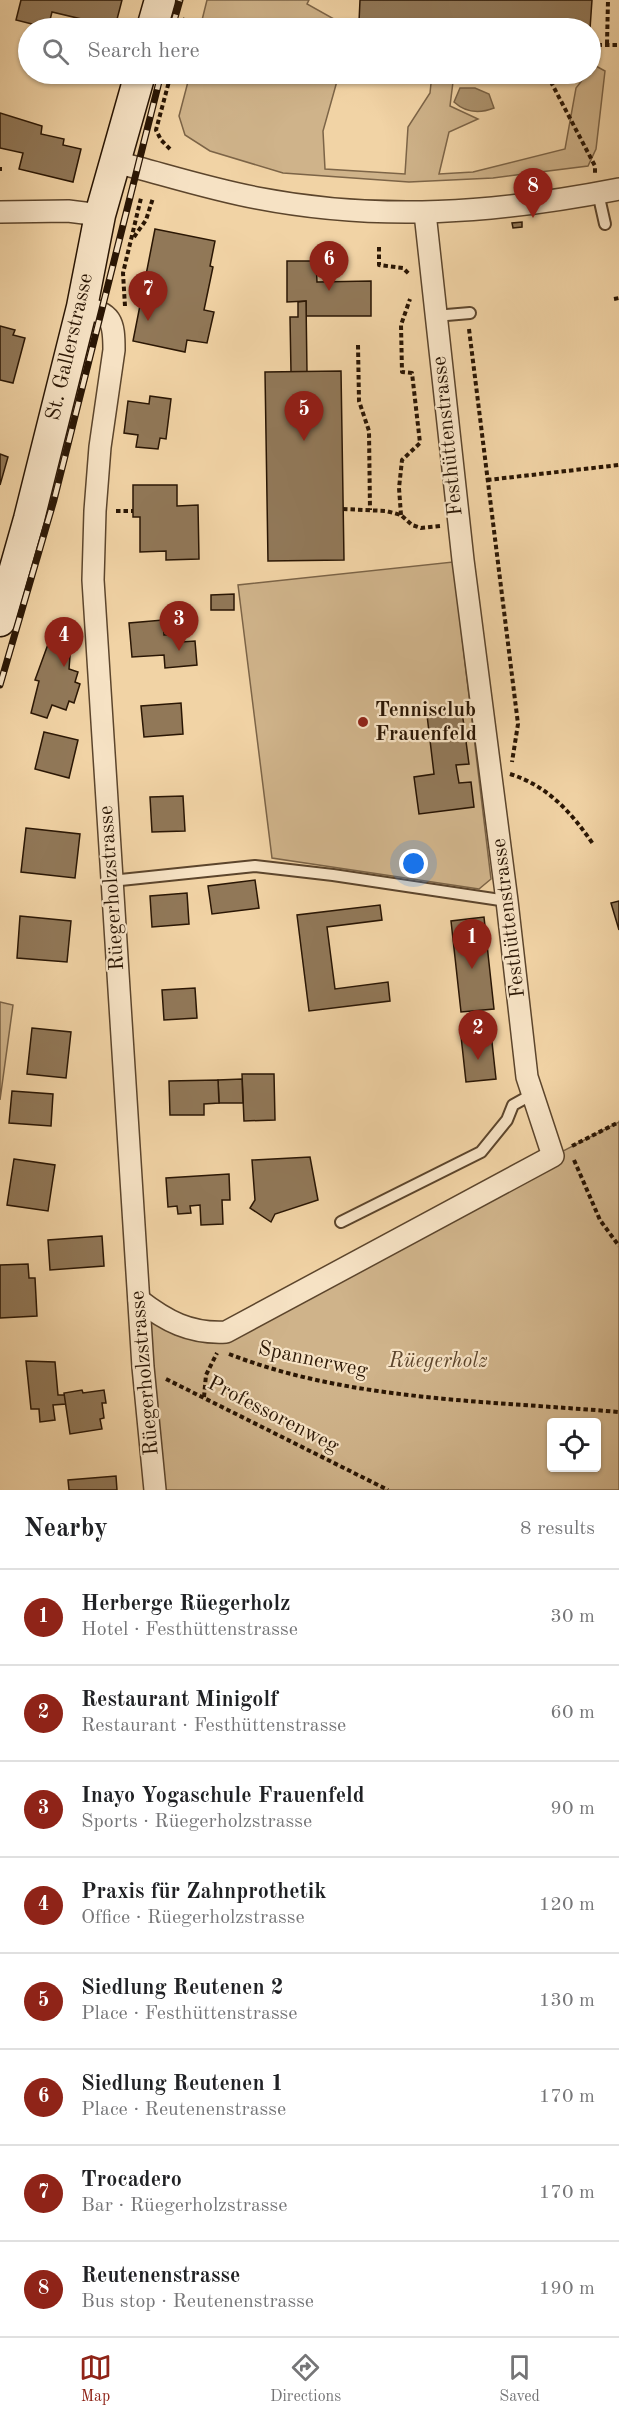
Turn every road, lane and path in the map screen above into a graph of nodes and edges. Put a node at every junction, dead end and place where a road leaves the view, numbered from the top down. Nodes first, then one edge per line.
1 (160, 0) edge
2 (608, 0) edge
3 (155, 18) edge
4 (601, 44) edge
5 (607, 44) junction
6 (619, 45) edge
7 (137, 84) edge
8 (168, 84) edge
9 (552, 84) edge
10 (170, 149) dead end
11 (116, 162) junction
12 (597, 186) junction
13 (619, 189) edge
14 (141, 198) dead end
15 (153, 198) dead end
16 (0, 212) edge
17 (425, 213) junction
18 (100, 215) junction
19 (605, 224) dead end
20 (131, 240) junction
21 (379, 247) dead end
22 (410, 281) dead end
23 (411, 296) dead end
24 (82, 308) junction
25 (468, 313) joint
26 (435, 316) junction
27 (114, 329) junction
28 (358, 345) dead end
29 (619, 465) edge
30 (487, 480) junction
31 (343, 509) dead end
32 (370, 510) junction
33 (124, 511) dead end
34 (133, 511) dead end
35 (401, 515) junction
36 (458, 524) junction
37 (0, 621) edge
38 (510, 774) junction
39 (508, 780) dead end
40 (593, 844) dead end
41 (111, 881) junction
42 (507, 901) junction
43 (531, 1095) junction
44 (619, 1122) edge
45 (561, 1152) junction
46 (341, 1222) dead end
47 (619, 1246) edge
48 (139, 1300) junction
49 (143, 1367) junction
50 (204, 1397) junction
51 (619, 1412) edge
52 (155, 1490) edge
53 (388, 1490) edge

1 - 3 main road
2 - 5 path
4 - 5 path
5 - 6 path
7 - 11 main road, St. Gallerstrasse
8 - 10 path
9 - 12 path
11 - 17 street
11 - 18 main road, St. Gallerstrasse
12 - 13 street
12 - 17 street
12 - 19 lane
14 - 20 path
15 - 20 path
16 - 18 street
17 - 26 street, Festhüttenstrasse
18 - 24 main road, St. Gallerstrasse
20 - 27 path
21 - 22 path
23 - 35 path
24 - 27 street
24 - 37 main road, St. Gallerstrasse
25 - 26 lane
25 - 30 path
26 - 36 street, Festhüttenstrasse
27 - 41 street, Rüegerholzstrasse
28 - 32 path
29 - 30 path
30 - 38 path
31 - 32 path
32 - 35 path
33 - 34 path
35 - 36 path
36 - 42 street, Festhüttenstrasse
38 - 39 path
38 - 40 path
41 - 42 lane
41 - 48 street, Rüegerholzstrasse
42 - 43 street, Festhüttenstrasse
43 - 45 street, Festhüttenstrasse
43 - 46 lane
44 - 45 path
45 - 47 path
45 - 48 street
48 - 49 street, Rüegerholzstrasse
49 - 50 path, Professorenweg
49 - 52 street, Rüegerholzstrasse
50 - 51 path, Spannerweg
50 - 53 path, Professorenweg

